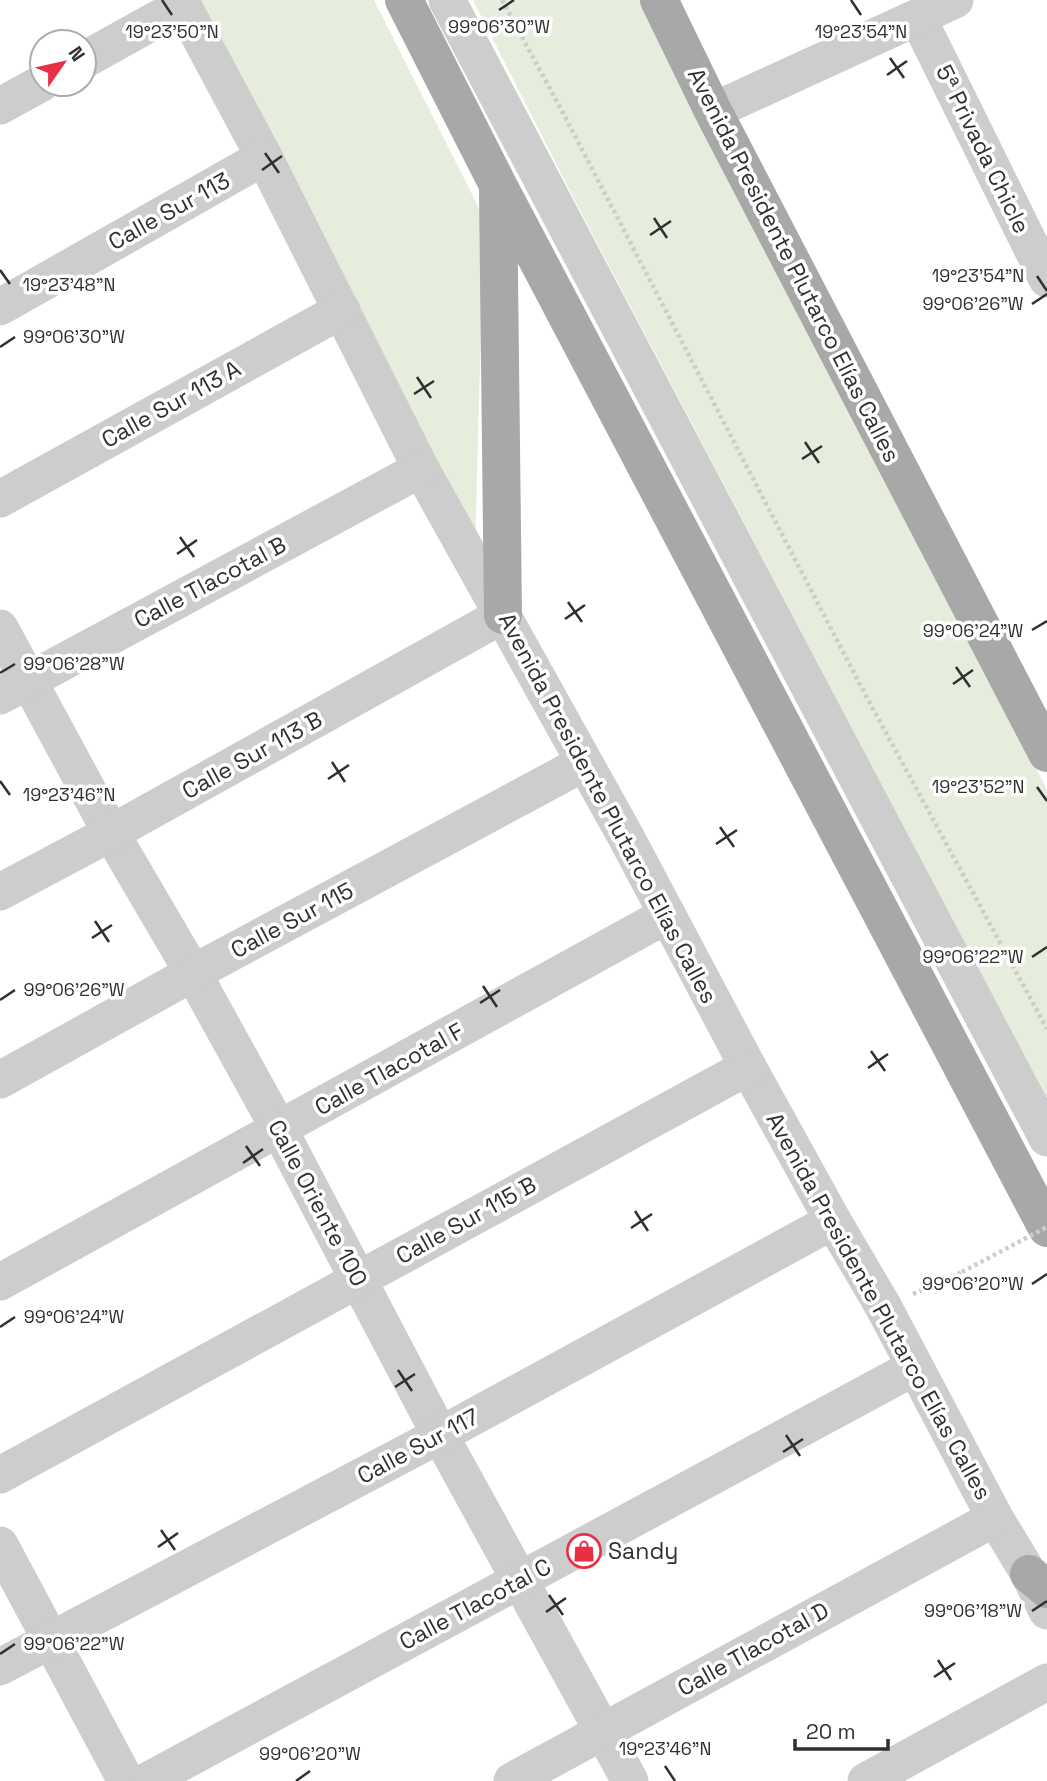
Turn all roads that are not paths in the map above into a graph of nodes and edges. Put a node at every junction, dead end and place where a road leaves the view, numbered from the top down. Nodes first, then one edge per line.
1 (404, 0) edge
2 (447, 0) edge
3 (659, 0) edge
4 (955, 0) edge
5 (182, 3) edge
6 (918, 18) junction
7 (98, 52) edge
8 (28, 91) edge
9 (0, 106) edge
10 (713, 111) junction
11 (264, 157) junction
12 (498, 185) junction
13 (1047, 279) edge
14 (0, 307) edge
15 (342, 310) junction
16 (421, 468) junction
17 (0, 499) edge
18 (503, 615) junction
19 (0, 628) edge
20 (14, 688) edge
21 (1047, 753) edge
22 (584, 763) junction
23 (111, 833) junction
24 (0, 892) edge
25 (667, 915) junction
26 (193, 973) junction
27 (748, 1067) junction
28 (0, 1080) edge
29 (279, 1129) junction
30 (1047, 1138) edge
31 (833, 1221) junction
32 (1047, 1228) edge
33 (358, 1279) junction
34 (0, 1282) edge
35 (915, 1367) junction
36 (440, 1435) junction
37 (0, 1475) edge
38 (995, 1518) junction
39 (0, 1545) edge
40 (519, 1580) junction
41 (1038, 1581) edge
42 (1047, 1611) edge
43 (51, 1640) junction
44 (0, 1667) edge
45 (1047, 1682) edge
46 (602, 1731) junction
47 (126, 1781) edge
48 (147, 1781) edge
49 (512, 1781) edge
50 (630, 1781) edge
51 (866, 1781) edge

1 - 12 main road
2 - 30 street
3 - 10 main road, Avenida Presidente Plutarco Elías Calles
4 - 6 street
5 - 7 street
5 - 11 street, Avenida Presidente Plutarco Elías Calles
6 - 10 street
6 - 13 street, 5ª Privada Chicle
8 - 9 street
10 - 21 main road, Avenida Presidente Plutarco Elías Calles
11 - 14 street, Calle Sur 113
11 - 15 street, Avenida Presidente Plutarco Elías Calles
12 - 18 main road
12 - 32 main road
15 - 16 street, Avenida Presidente Plutarco Elías Calles
15 - 17 street, Calle Sur 113 A
16 - 18 street, Avenida Presidente Plutarco Elías Calles
16 - 20 street, Calle Tlacotal B
18 - 22 street, Avenida Presidente Plutarco Elías Calles
18 - 23 street, Calle Sur 113 B
19 - 20 street, Calle Oriente 100
20 - 23 street, Calle Oriente 100
22 - 25 street, Avenida Presidente Plutarco Elías Calles
22 - 26 street, Calle Sur 115
23 - 24 street, Calle Sur 113 B
23 - 26 street, Calle Oriente 100
25 - 27 street, Avenida Presidente Plutarco Elías Calles
25 - 29 street, Calle Tlacotal F
26 - 28 street, Calle Sur 115
26 - 29 street, Calle Oriente 100
27 - 31 street, Avenida Presidente Plutarco Elías Calles
27 - 33 street, Calle Sur 115 B
29 - 33 street, Calle Oriente 100
29 - 34 street, Calle Tlacotal F
31 - 35 street, Avenida Presidente Plutarco Elías Calles
31 - 36 street, Calle Sur 117
33 - 36 street, Calle Oriente 100
33 - 37 street, Calle Sur 115 B
35 - 38 street, Avenida Presidente Plutarco Elías Calles
35 - 40 street, Calle Tlacotal C
36 - 40 street, Calle Oriente 100
36 - 43 street, Calle Sur 117
38 - 41 street, Avenida Presidente Plutarco Elías Calles
38 - 46 street, Calle Tlacotal D
39 - 43 street
40 - 46 street, Calle Oriente 100
40 - 48 street, Calle Tlacotal C
41 - 42 street, Avenida Presidente Plutarco Elías Calles
43 - 44 street, Calle Sur 117
43 - 47 street
45 - 51 street
46 - 49 street, Calle Tlacotal D
46 - 50 street, Calle Oriente 100

